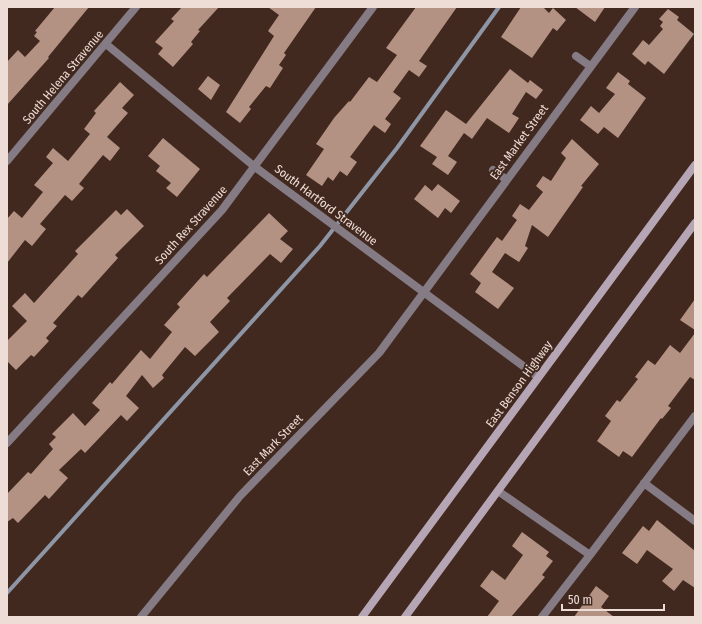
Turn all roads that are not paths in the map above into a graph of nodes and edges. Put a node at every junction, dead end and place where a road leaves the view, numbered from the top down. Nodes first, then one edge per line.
1 (136, 7) edge
2 (373, 7) edge
3 (635, 7) edge
4 (106, 44) junction
5 (576, 56) dead end
6 (590, 66) junction
7 (7, 161) edge
8 (695, 165) edge
9 (256, 167) junction
10 (493, 170) dead end
11 (507, 180) junction
12 (695, 223) edge
13 (423, 292) junction
14 (538, 378) junction
15 (695, 416) edge
16 (7, 443) edge
17 (644, 483) junction
18 (498, 491) junction
19 (695, 521) edge
20 (590, 556) junction
21 (141, 617) edge
22 (362, 617) edge
23 (405, 617) edge
24 (542, 617) edge

1 - 4 street, South Helena Stravenue
2 - 9 street, South Rex Stravenue
3 - 6 street, East Market Street
4 - 7 street, South Helena Stravenue
4 - 9 street, South Hartford Stravenue
5 - 6 street
6 - 11 street, East Market Street
8 - 14 main road, East Benson Highway
9 - 13 street, South Hartford Stravenue
9 - 16 street, South Rex Stravenue
10 - 11 street
11 - 13 street, East Market Street
12 - 18 main road
13 - 14 street, South Hartford Stravenue
13 - 21 street, East Mark Street
14 - 22 main road, East Benson Highway
15 - 17 street
17 - 19 street
17 - 20 street
18 - 20 street
18 - 23 main road
20 - 24 street

